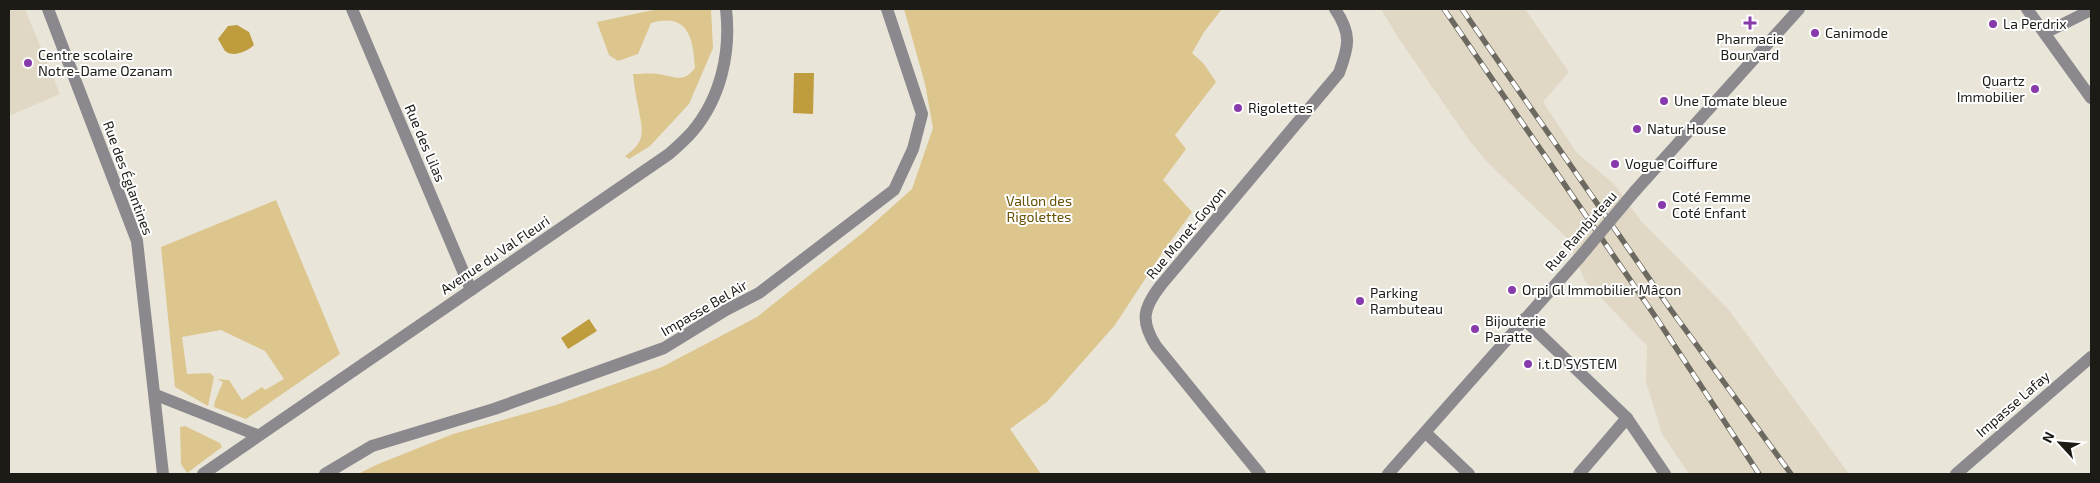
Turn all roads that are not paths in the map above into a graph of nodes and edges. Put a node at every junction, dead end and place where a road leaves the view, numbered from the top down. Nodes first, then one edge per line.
1 (48, 9) edge
2 (352, 9) edge
3 (726, 9) edge
4 (887, 9) edge
5 (1335, 9) edge
6 (1799, 9) edge
7 (2027, 9) edge
8 (2091, 10) edge
9 (2045, 32) junction
10 (2091, 98) edge
11 (471, 290) junction
12 (1524, 319) junction
13 (2091, 357) edge
14 (156, 395) junction
15 (1627, 418) junction
16 (1426, 433) junction
17 (257, 435) junction
18 (163, 474) edge
19 (203, 474) edge
20 (325, 474) edge
21 (1260, 474) edge
22 (1388, 474) edge
23 (1469, 474) edge
24 (1579, 474) edge
25 (1665, 474) edge
26 (1956, 474) edge

1 - 14 street, Rue des Églantines
2 - 11 street, Rue des Lilas
3 - 11 street, Avenue du Val Fleuri
4 - 20 street, Impasse Bel Air
5 - 21 street, Rue Monet-Goyon
6 - 12 street, Rue Rambuteau, bridge
7 - 9 street
8 - 9 street
9 - 10 street
11 - 17 street, Avenue du Val Fleuri
12 - 15 street
12 - 16 street, Rue Rambuteau
13 - 26 street, Impasse Lafay
14 - 17 street
14 - 18 street, Rue des Églantines
15 - 24 street
15 - 25 street
16 - 22 street, Rue Rambuteau
16 - 23 street
17 - 19 street, Avenue du Val Fleuri

